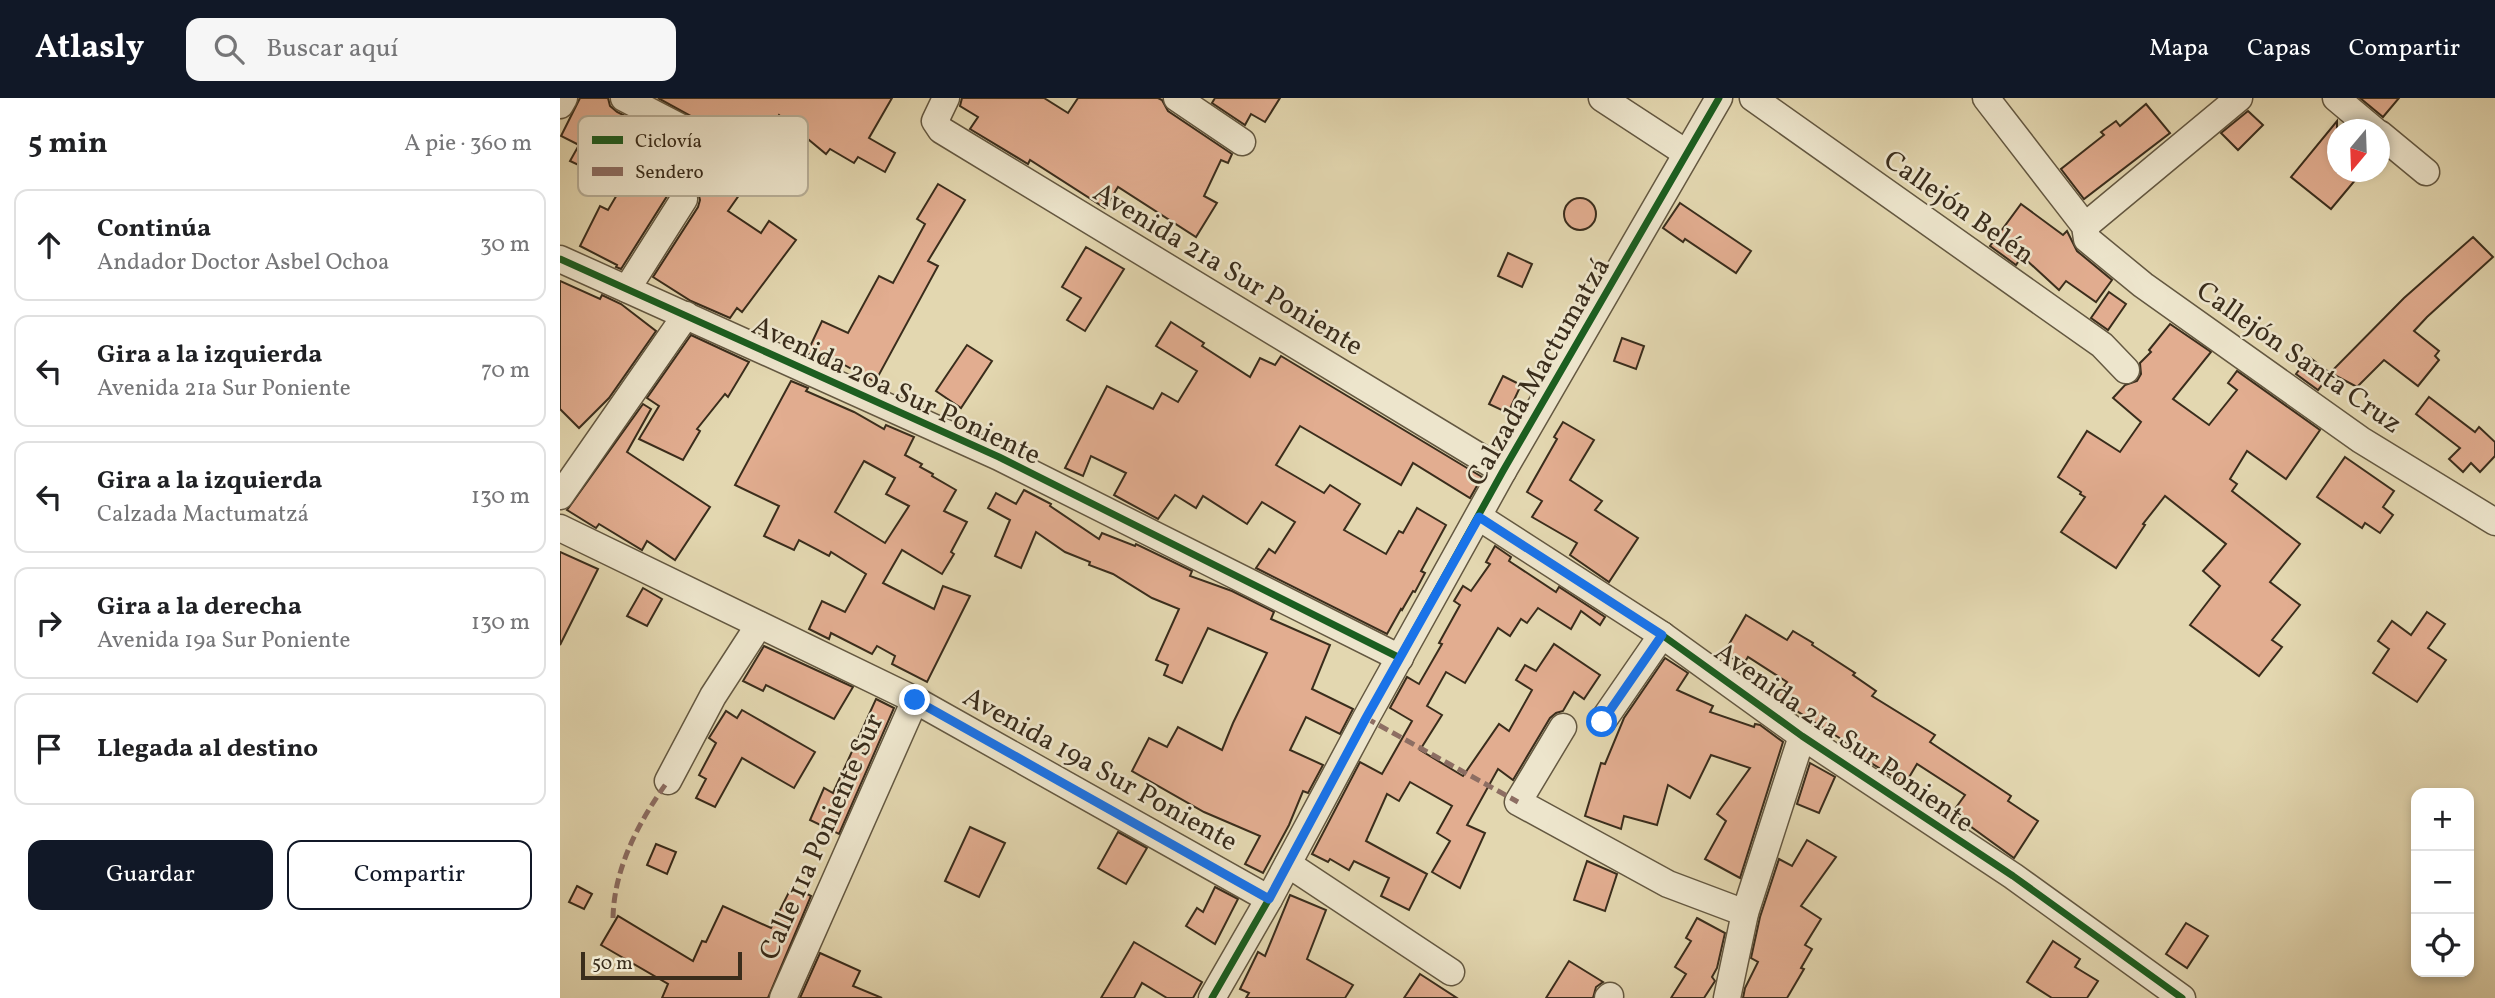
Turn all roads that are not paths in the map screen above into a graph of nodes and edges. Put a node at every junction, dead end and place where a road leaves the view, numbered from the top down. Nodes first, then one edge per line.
1 (564, 98) edge
2 (624, 98) edge
3 (1177, 98) edge
4 (1602, 98) edge
5 (1719, 98) edge
6 (1753, 98) edge
7 (1986, 98) edge
8 (2239, 98) edge
9 (2336, 98) edge
10 (560, 105) edge
11 (942, 105) edge
12 (659, 116) edge
13 (2361, 119) edge
14 (1242, 142) dead end
15 (2390, 143) edge
16 (1686, 153) junction
17 (2426, 172) dead end
18 (684, 199) dead end
19 (2085, 226) junction
20 (560, 259) edge
21 (627, 289) junction
22 (686, 315) junction
23 (2126, 370) dead end
24 (1503, 471) junction
25 (560, 496) edge
26 (1479, 517) junction
27 (2495, 522) edge
28 (560, 528) edge
29 (760, 625) junction
30 (1662, 635) junction
31 (1400, 658) junction
32 (915, 700) junction
33 (1602, 722) dead end
34 (1563, 727) dead end
35 (1802, 736) junction
36 (668, 781) dead end
37 (1288, 864) junction
38 (1269, 899) junction
39 (1745, 913) junction
40 (1451, 972) dead end
41 (2178, 997) edge
42 (783, 998) edge
43 (1212, 998) edge
44 (1727, 998) edge

1 - 10 street
2 - 12 street
3 - 14 street
4 - 16 street
5 - 16 street, Calzada Mactumatzá
6 - 23 street, Callejón Belén
7 - 19 street, Callejón Santa Cruz
8 - 19 street
9 - 13 street
11 - 24 street, Avenida 21a Sur Poniente
15 - 17 street
16 - 24 street, Calzada Mactumatzá
18 - 21 street
19 - 27 street, Callejón Santa Cruz
20 - 21 street, Avenida 20a Sur Poniente
21 - 22 street, Avenida 20a Sur Poniente
22 - 25 street
22 - 31 street, Avenida 20a Sur Poniente
24 - 26 street, Calzada Mactumatzá
26 - 30 street, Avenida 21a Sur Poniente
26 - 31 street, Calzada Mactumatzá
28 - 29 street, Avenida 19a Sur Poniente
29 - 32 street, Avenida 19a Sur Poniente
29 - 36 street
30 - 33 street
30 - 35 street, Avenida 21a Sur Poniente
31 - 37 street, Calzada Mactumatzá
32 - 38 street, Avenida 19a Sur Poniente
32 - 42 street, Calle 11a Poniente Sur
34 - 39 street
35 - 39 street
35 - 41 street, Avenida 21a Sur Poniente
37 - 38 street, Calzada Mactumatzá
37 - 40 street
38 - 43 street, Calzada Mactumatzá
39 - 44 street

